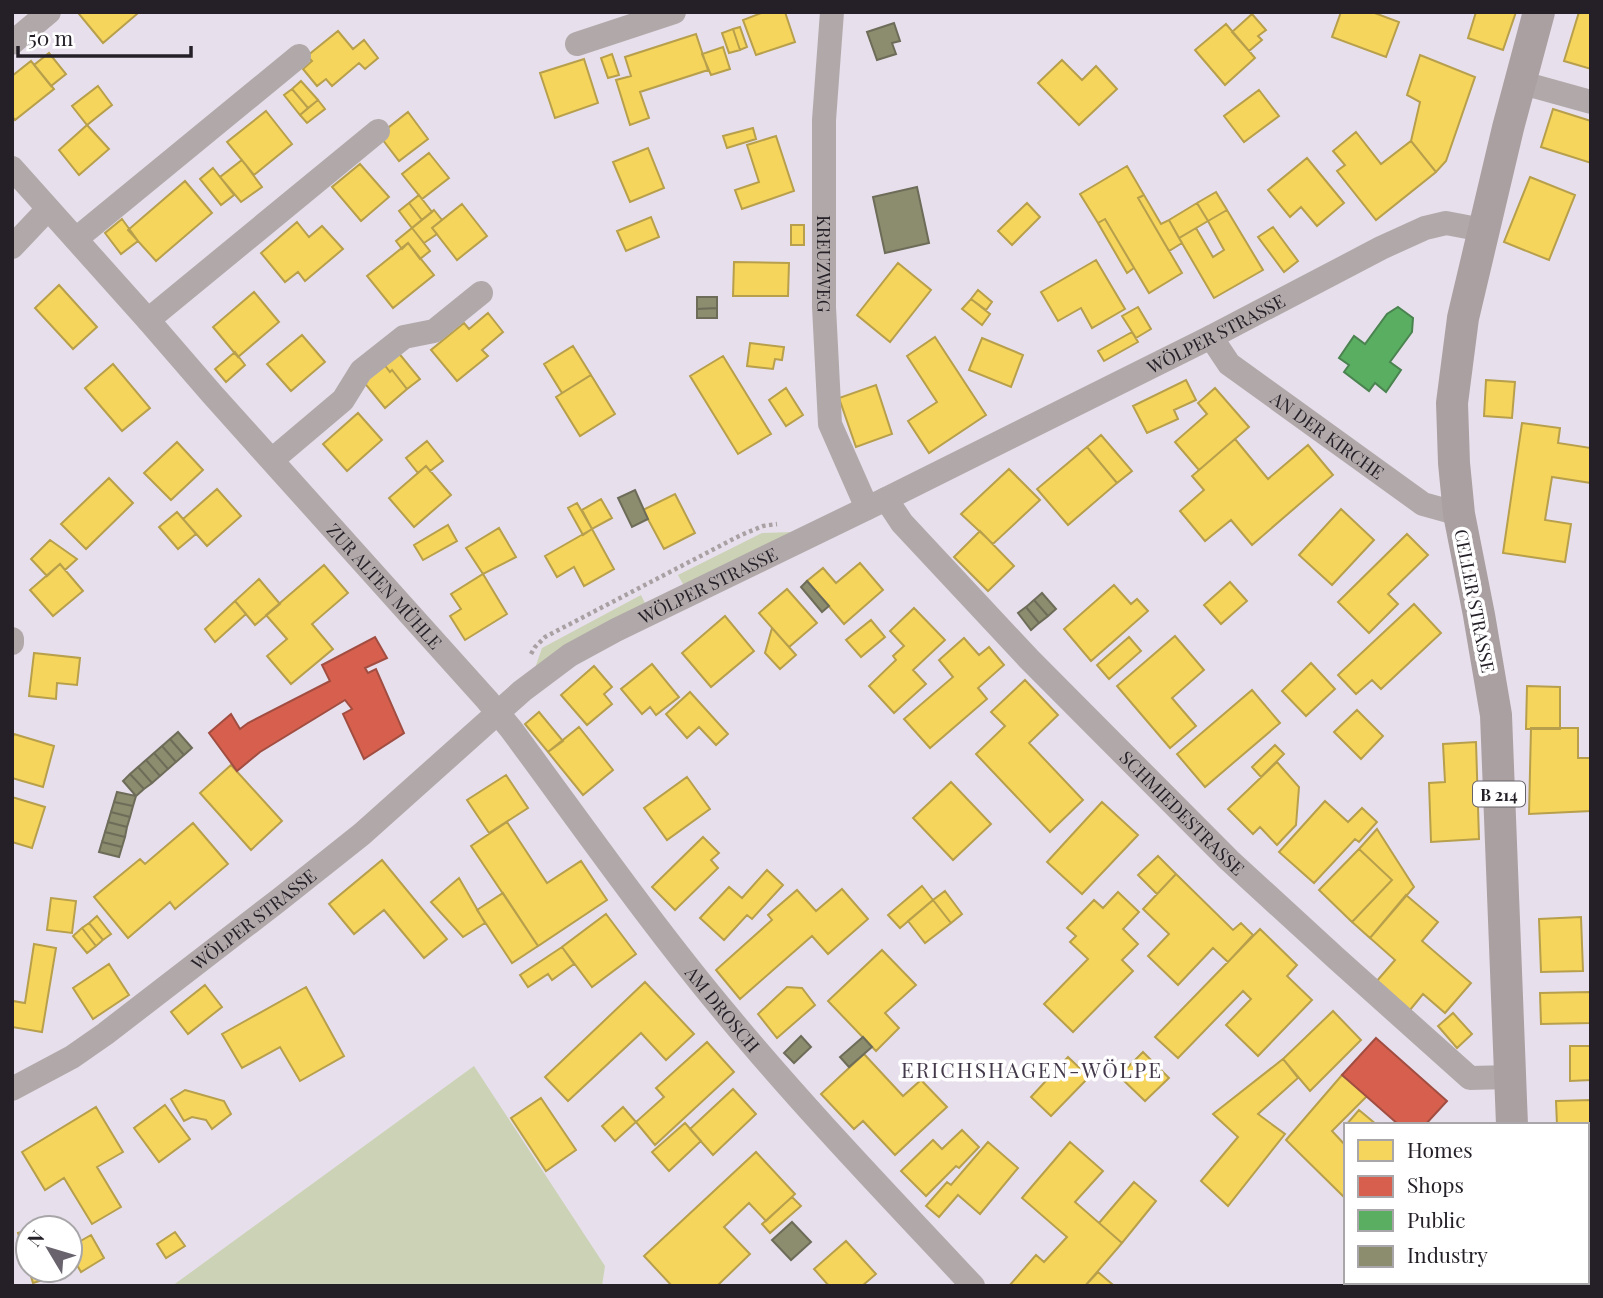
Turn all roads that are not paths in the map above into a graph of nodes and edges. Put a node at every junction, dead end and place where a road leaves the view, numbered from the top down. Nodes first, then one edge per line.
1 (49, 12) edge
2 (674, 12) edge
3 (832, 12) edge
4 (1539, 12) edge
5 (12, 43) edge
6 (578, 44) dead end
7 (299, 56) dead end
8 (1519, 84) junction
9 (1591, 102) edge
10 (378, 131) dead end
11 (12, 168) edge
12 (48, 209) junction
13 (1483, 230) junction
14 (76, 239) junction
15 (12, 247) edge
16 (481, 293) dead end
17 (148, 320) junction
18 (1211, 337) junction
19 (272, 460) junction
20 (876, 503) junction
21 (1459, 514) junction
22 (498, 713) junction
23 (1511, 1077) junction
24 (12, 1089) edge
25 (1512, 1123) edge
26 (973, 1286) edge

1 - 5 street
2 - 6 street
3 - 20 street, KREUZWEG
4 - 8 main road, CELLER STRASSE / B 214
7 - 14 street
8 - 9 street
8 - 13 main road, CELLER STRASSE / B 214
10 - 17 street
11 - 12 street, ZUR ALTEN MÜHLE
12 - 14 street, ZUR ALTEN MÜHLE
12 - 15 street
13 - 18 street, WÖLPER STRASSE
13 - 21 main road, CELLER STRASSE / B 214
14 - 17 street, ZUR ALTEN MÜHLE
16 - 19 street
17 - 19 street, ZUR ALTEN MÜHLE
18 - 20 street, WÖLPER STRASSE
18 - 21 street, AN DER KIRCHE
19 - 22 street, ZUR ALTEN MÜHLE
20 - 22 street, WÖLPER STRASSE
20 - 23 street, SCHMIEDESTRASSE
21 - 23 main road, CELLER STRASSE / B 214
22 - 24 street, WÖLPER STRASSE
22 - 26 street, AM DROSCH
23 - 25 main road, CELLER STRASSE / B 214

